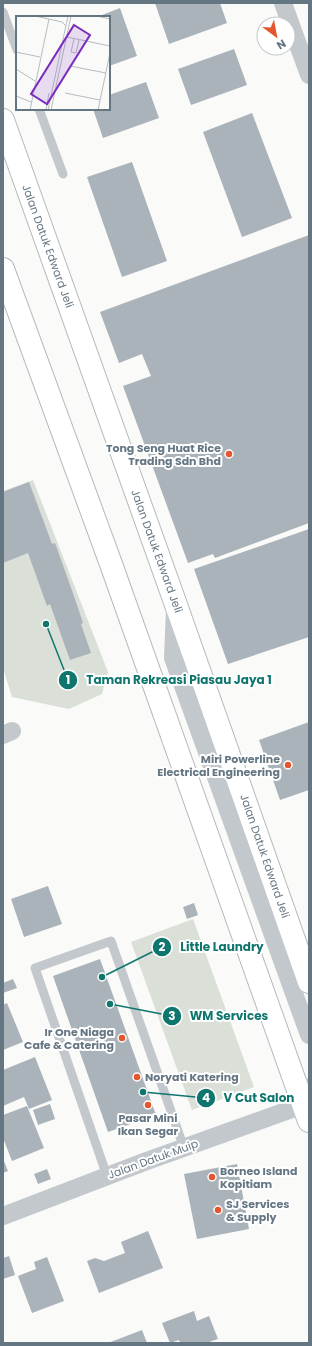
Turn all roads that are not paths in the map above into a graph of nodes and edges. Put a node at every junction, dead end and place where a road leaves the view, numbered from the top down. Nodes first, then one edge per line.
1 (283, 3) edge
2 (3, 12) edge
3 (6, 29) edge
4 (16, 48) edge
5 (309, 75) edge
6 (39, 110) edge
7 (3, 120) edge
8 (62, 174) dead end
9 (3, 269) edge
10 (176, 602) junction
11 (309, 982) edge
12 (309, 1035) edge
13 (307, 1104) edge
14 (184, 1148) junction
15 (107, 1176) junction
16 (3, 1216) edge

1 - 5 street
2 - 3 lane
3 - 4 lane
6 - 8 lane
7 - 10 street, Jalan Datuk Edward Jeli
9 - 13 street
10 - 11 street, Jalan Datuk Edward Jeli
10 - 12 street
13 - 14 street, Jalan Datuk Muip
14 - 15 street, Jalan Datuk Muip
14 - 15 lane
15 - 16 street, Jalan Datuk Muip

